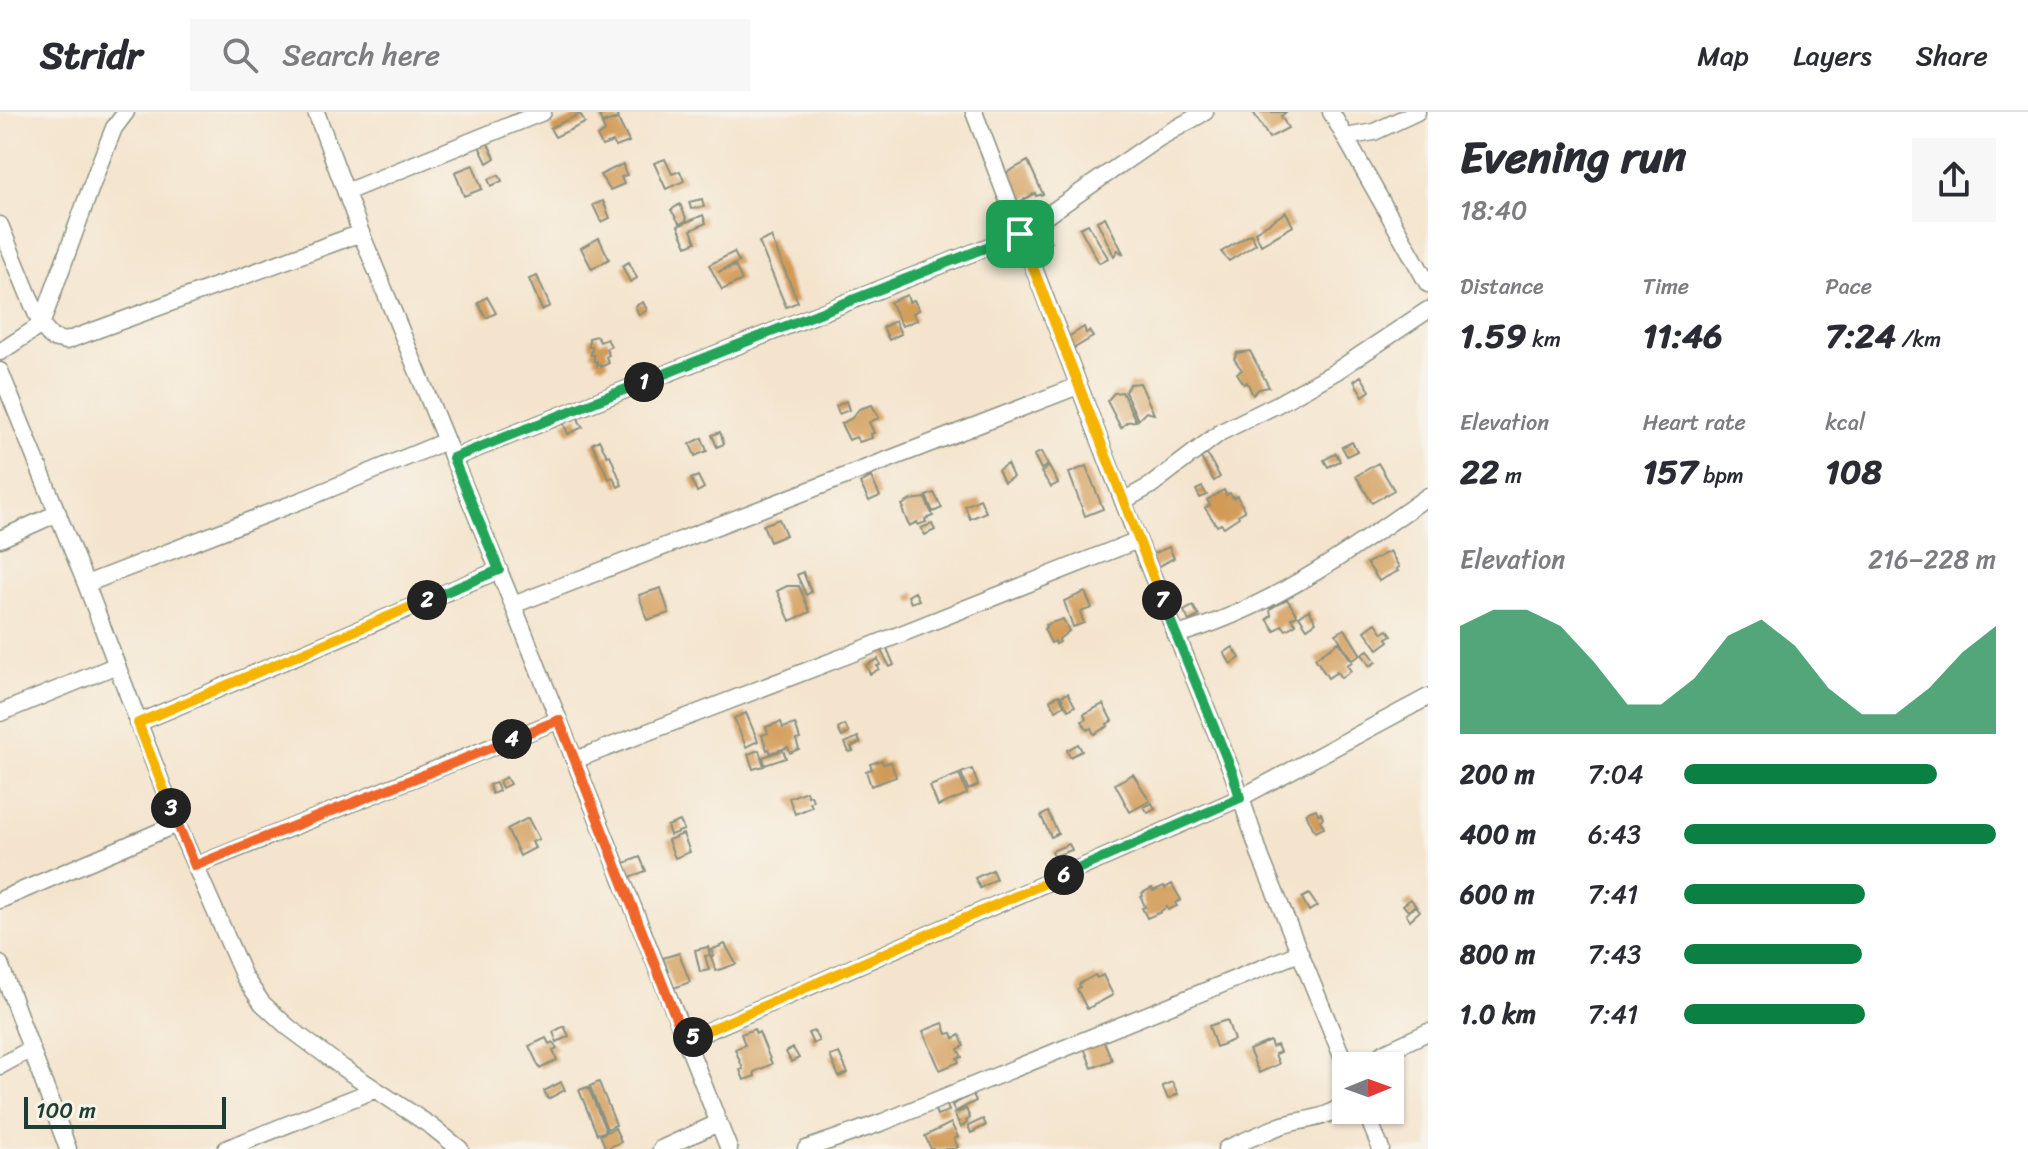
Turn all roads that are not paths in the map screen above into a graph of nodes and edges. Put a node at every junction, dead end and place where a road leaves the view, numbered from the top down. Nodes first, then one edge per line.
1 (126, 112) edge
2 (316, 112) edge
3 (543, 112) edge
4 (974, 112) edge
5 (1205, 112) edge
6 (1331, 112) edge
7 (1417, 112) edge
8 (1346, 137) junction
9 (346, 192) junction
10 (0, 225) edge
11 (361, 233) junction
12 (1020, 234) junction
13 (1428, 284) edge
14 (1428, 310) edge
15 (41, 325) junction
16 (0, 352) edge
17 (0, 371) edge
18 (1078, 386) junction
19 (446, 441) junction
20 (453, 458) junction
21 (1428, 496) edge
22 (1123, 501) junction
23 (58, 513) junction
24 (0, 539) edge
25 (1138, 540) junction
26 (499, 570) junction
27 (86, 584) junction
28 (513, 605) junction
29 (1176, 635) junction
30 (117, 665) junction
31 (1428, 697) edge
32 (0, 713) edge
33 (559, 720) junction
34 (138, 723) junction
35 (575, 760) junction
36 (1240, 798) junction
37 (177, 824) junction
38 (195, 866) junction
39 (0, 900) edge
40 (1299, 953) junction
41 (0, 964) edge
42 (1428, 1032) edge
43 (685, 1041) junction
44 (31, 1049) junction
45 (1340, 1052) edge
46 (1385, 1052) edge
47 (0, 1066) edge
48 (374, 1090) junction
49 (1332, 1113) edge
50 (718, 1123) junction
51 (1371, 1124) edge
52 (68, 1149) edge
53 (226, 1149) edge
54 (460, 1149) edge
55 (661, 1149) edge
56 (729, 1149) edge
57 (806, 1149) edge
58 (1226, 1149) edge
59 (1381, 1149) edge

1 - 15 street
2 - 9 street
3 - 9 street
4 - 12 street
5 - 12 street
6 - 8 street
7 - 8 street
8 - 13 street
9 - 11 street
10 - 15 street
11 - 15 street
11 - 19 street
12 - 18 street
12 - 20 street
14 - 22 street
15 - 16 street
17 - 23 street
18 - 22 street
18 - 28 street
19 - 20 street
19 - 27 street
20 - 26 street
21 - 29 street
22 - 25 street
23 - 24 street
23 - 27 street
25 - 29 street
25 - 35 street
26 - 28 street
26 - 34 street
27 - 30 street
28 - 33 street
29 - 36 street
30 - 32 street
30 - 34 street
31 - 36 street
33 - 35 street
33 - 38 street
34 - 37 street
35 - 43 street
36 - 40 street
36 - 43 street
37 - 38 street
37 - 39 street
38 - 48 street
40 - 45 street
40 - 57 street
41 - 44 street
42 - 46 street
43 - 50 street
44 - 47 street
44 - 52 street
48 - 53 street
48 - 54 street
49 - 58 street
50 - 55 street
50 - 56 street
51 - 59 street

